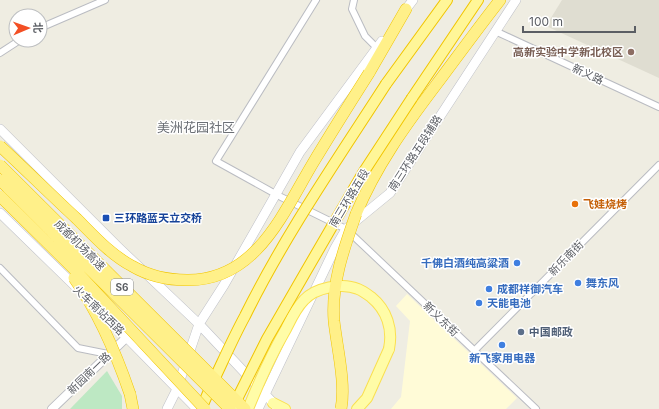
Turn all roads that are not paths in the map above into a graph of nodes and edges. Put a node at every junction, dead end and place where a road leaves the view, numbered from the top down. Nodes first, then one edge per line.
1 (105, 0) edge
2 (316, 0) edge
3 (354, 0) edge
4 (447, 0) edge
5 (478, 0) edge
6 (500, 0) edge
7 (516, 0) edge
8 (409, 5) edge
9 (48, 25) edge
10 (495, 31) junction
11 (377, 48) junction
12 (659, 107) edge
13 (0, 129) edge
14 (0, 146) edge
15 (0, 165) edge
16 (659, 165) edge
17 (0, 180) edge
18 (276, 195) junction
19 (0, 196) edge
20 (0, 213) edge
21 (346, 229) junction
22 (58, 254) junction
23 (0, 268) edge
24 (199, 324) junction
25 (127, 337) junction
26 (474, 350) junction
27 (108, 354) junction
28 (177, 389) junction
29 (265, 394) junction
30 (276, 406) edge
31 (232, 408) edge
32 (52, 409) edge
33 (133, 409) edge
34 (167, 409) edge
35 (197, 409) edge
36 (201, 409) edge
37 (204, 409) edge
38 (246, 409) edge
39 (258, 409) edge
40 (285, 409) edge
41 (341, 409) edge
42 (357, 409) edge
43 (536, 409) edge

1 - 9 street
2 - 18 street, 新义东街
3 - 11 street
4 - 36 highway, bridge
5 - 31 highway, 南三环路五段, bridge
6 - 41 highway, bridge
7 - 10 main road, 南三环路五段辅路
8 - 11 main road
8 - 14 highway, bridge
10 - 12 street, 新义路
10 - 21 main road, 南三环路五段辅路
11 - 18 main road
13 - 24 main road
15 - 38 highway, 成都机场高速 / S6, bridge
16 - 26 street, 新乐南街
17 - 31 highway, 成都机场高速 / S6, bridge
18 - 21 street, 新义东街
18 - 24 main road
19 - 22 highway, bridge
20 - 25 main road, 火车南站西路
21 - 26 street, 新义东街
21 - 29 main road, 南三环路五段辅路
22 - 33 highway, bridge
22 - 37 highway, bridge
23 - 27 street
24 - 28 main road
24 - 29 main road
25 - 27 street, 新园南一路
25 - 28 main road, 火车南站西路
26 - 43 street, 新义东街
27 - 32 street, 新园南一路
28 - 34 main road
28 - 35 main road, 火车南站西路
29 - 30 main road
29 - 39 main road, 南三环路五段辅路
30 - 40 main road
38 - 42 main road, bridge

